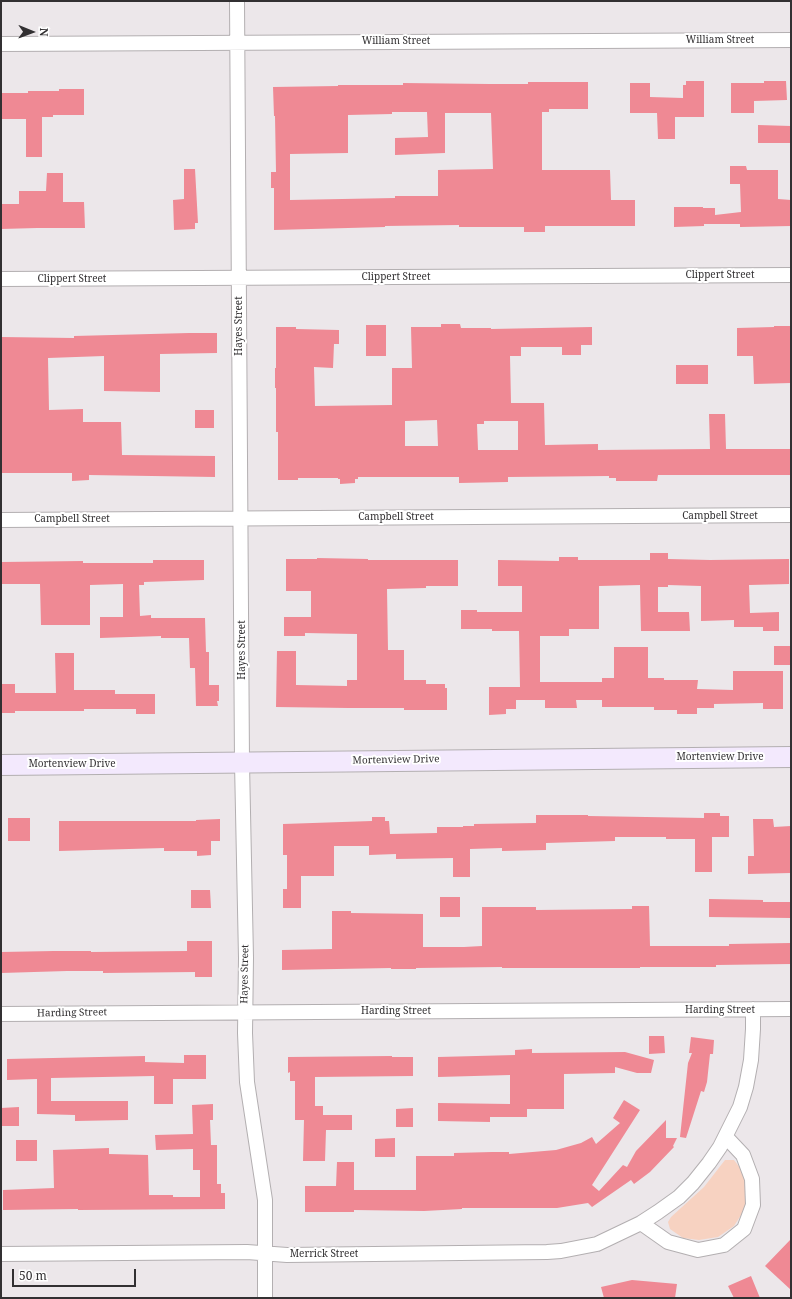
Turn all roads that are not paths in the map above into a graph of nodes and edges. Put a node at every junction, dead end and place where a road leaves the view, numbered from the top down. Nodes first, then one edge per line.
1 (237, 1) edge
2 (791, 40) edge
3 (238, 42) junction
4 (1, 44) edge
5 (791, 275) edge
6 (239, 278) junction
7 (1, 279) edge
8 (791, 515) edge
9 (240, 518) junction
10 (1, 520) edge
11 (791, 757) edge
12 (242, 763) junction
13 (1, 765) edge
14 (791, 1009) edge
15 (753, 1010) junction
16 (245, 1012) junction
17 (1, 1014) edge
18 (726, 1137) junction
19 (641, 1223) junction
20 (266, 1253) junction
21 (1, 1254) edge
22 (265, 1298) edge

1 - 3 street, Hayes Street
2 - 3 street, William Street
3 - 4 street, William Street
3 - 6 street, Hayes Street
5 - 6 street, Clippert Street
6 - 7 street, Clippert Street
6 - 9 street, Hayes Street
8 - 9 street, Campbell Street
9 - 10 street, Campbell Street
9 - 12 street, Hayes Street
11 - 12 street, Mortenview Drive
12 - 13 street, Mortenview Drive
12 - 16 street, Hayes Street
14 - 15 street, Harding Street
15 - 16 street, Harding Street
15 - 18 street, Merrick Street
16 - 17 street, Harding Street
16 - 20 street, Hayes Street
18 - 19 street, Merrick Street
18 - 19 street
19 - 20 street, Merrick Street
20 - 21 street, Merrick Street
20 - 22 street, Hayes Street

